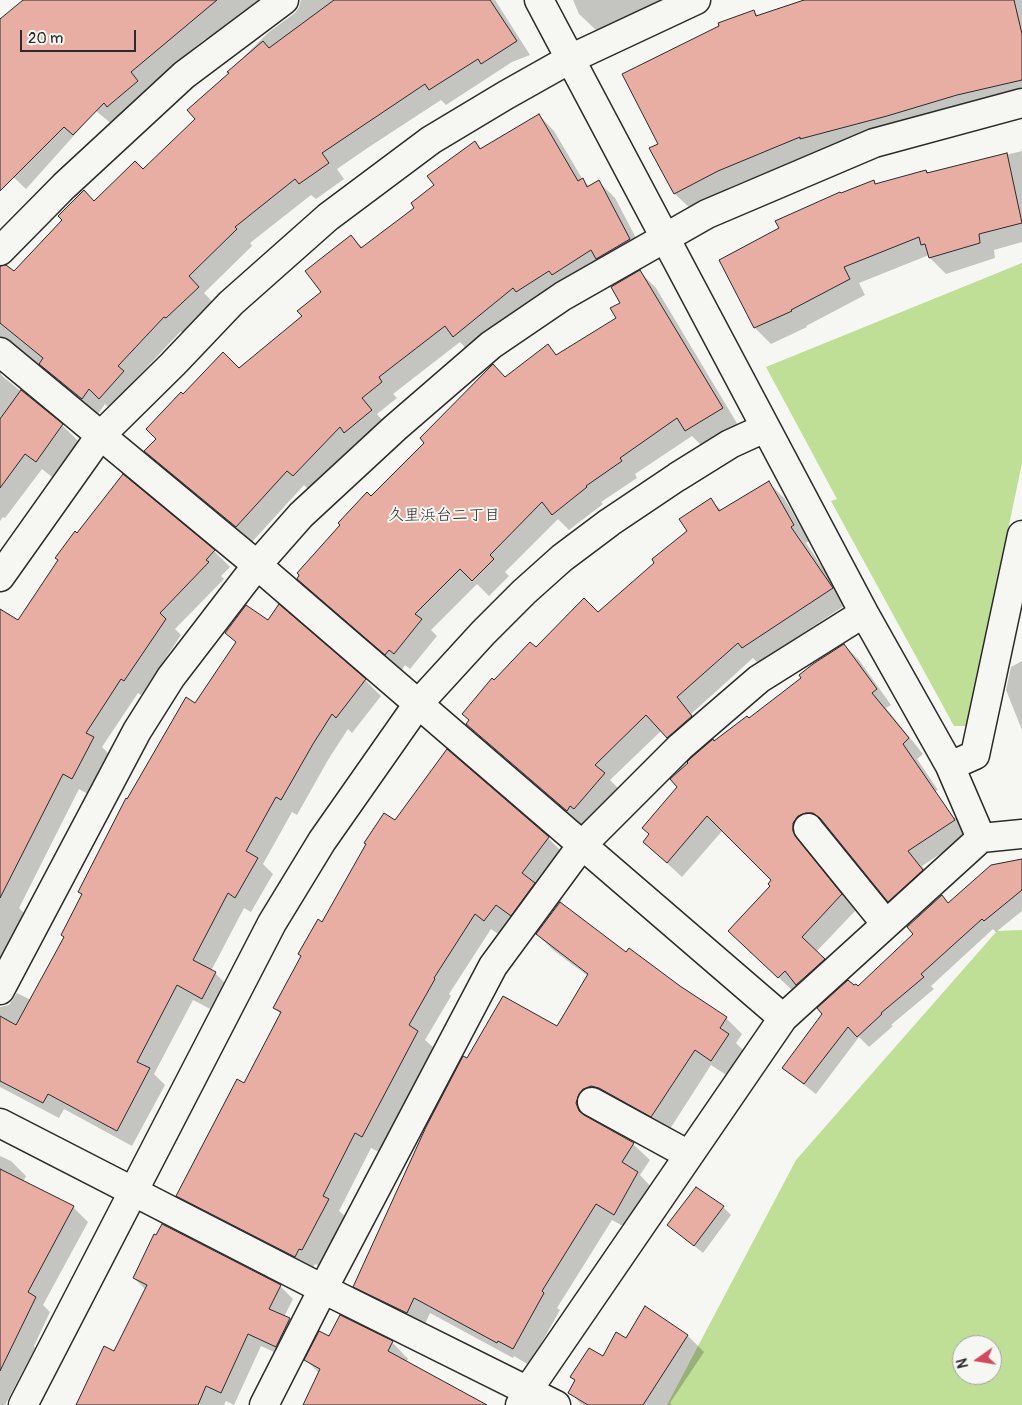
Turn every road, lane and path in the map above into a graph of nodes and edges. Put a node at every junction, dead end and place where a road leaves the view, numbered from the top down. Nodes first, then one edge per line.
1 (284, 0) edge
2 (539, 0) edge
3 (696, 0) edge
4 (570, 59) junction
5 (1022, 103) edge
6 (665, 237) junction
7 (0, 251) edge
8 (0, 352) edge
9 (766, 428) junction
10 (100, 436) junction
11 (1022, 535) edge
12 (257, 565) junction
13 (0, 577) edge
14 (864, 612) junction
15 (418, 704) junction
16 (950, 766) junction
17 (808, 828) dead end
18 (1022, 834) edge
19 (981, 838) junction
20 (582, 845) junction
21 (886, 924) junction
22 (0, 990) edge
23 (783, 1018) junction
24 (592, 1102) dead end
25 (0, 1123) edge
26 (689, 1155) junction
27 (134, 1192) junction
28 (323, 1289) junction
29 (524, 1398) edge
30 (23, 1405) edge
31 (264, 1405) edge
32 (556, 1405) edge

1 - 7 street
2 - 4 street
3 - 4 street
4 - 6 street
4 - 10 street
5 - 6 street
6 - 9 street
6 - 12 street
8 - 10 street
9 - 14 street
9 - 15 street
10 - 12 street
10 - 13 street
11 - 16 street
12 - 15 street
12 - 22 street
14 - 16 street
14 - 20 street
15 - 20 street
15 - 27 street
16 - 19 street
17 - 21 street
18 - 19 street
19 - 21 street
20 - 23 street
20 - 28 street
21 - 23 street
23 - 26 street
24 - 26 street
25 - 27 street
26 - 29 street
27 - 28 street
27 - 30 street
28 - 29 street
28 - 31 street
29 - 32 street

